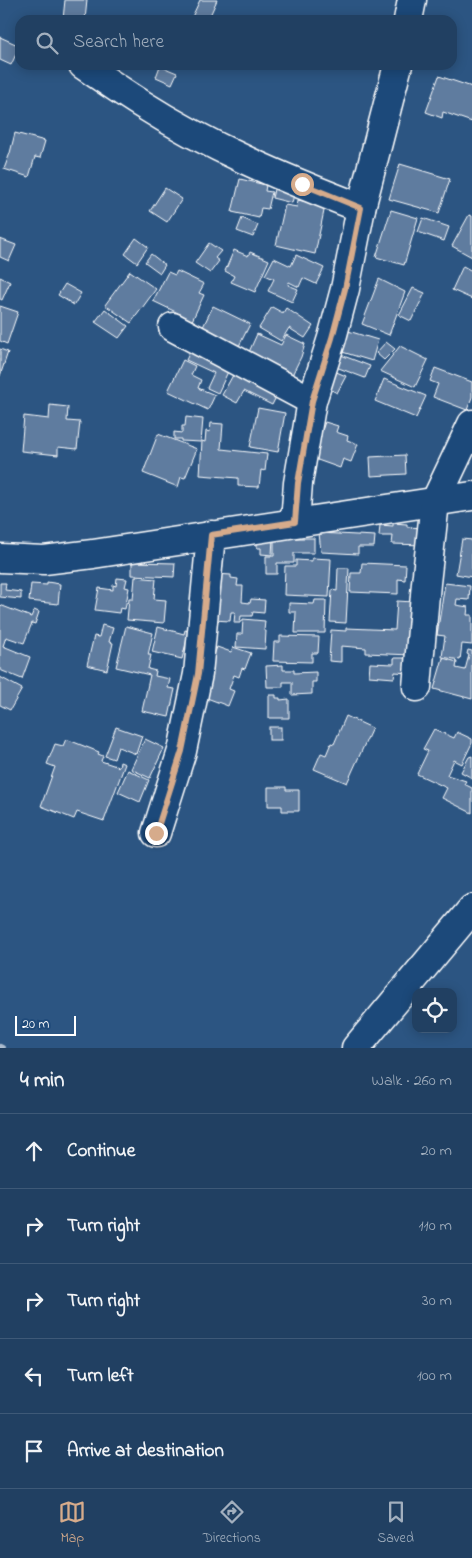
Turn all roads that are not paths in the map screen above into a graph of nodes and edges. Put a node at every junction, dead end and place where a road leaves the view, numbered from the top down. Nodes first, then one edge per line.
1 (412, 0) edge
2 (409, 15) edge
3 (90, 70) edge
4 (397, 70) edge
5 (361, 208) junction
6 (173, 327) dead end
7 (312, 401) junction
8 (472, 424) edge
9 (472, 496) edge
10 (435, 502) junction
11 (295, 522) junction
12 (211, 535) junction
13 (0, 558) edge
14 (417, 687) dead end
15 (156, 833) dead end
16 (472, 909) edge
17 (356, 1048) edge

1 - 2 street
3 - 5 street
4 - 5 street
5 - 7 street
6 - 7 street
7 - 11 street
8 - 10 street
9 - 10 street
10 - 11 street
10 - 14 street
11 - 12 street
12 - 13 street
12 - 15 street
16 - 17 street

